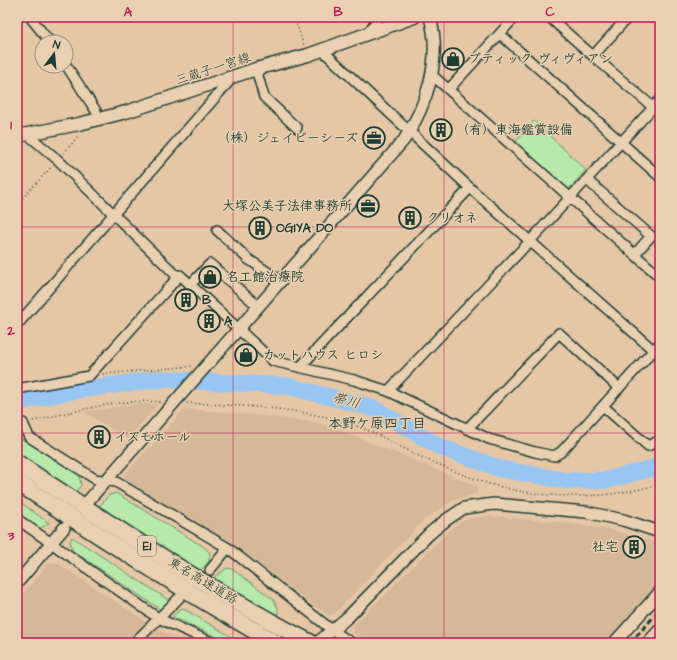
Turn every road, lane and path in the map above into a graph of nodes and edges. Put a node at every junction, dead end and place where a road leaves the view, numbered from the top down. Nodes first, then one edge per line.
1 (30, 17) edge
2 (294, 17) edge
3 (379, 17) edge
4 (414, 17) edge
5 (430, 17) edge
6 (515, 17) edge
7 (549, 17) edge
8 (628, 17) edge
9 (368, 33) junction
10 (44, 34) edge
11 (500, 34) junction
12 (322, 50) junction
13 (308, 55) junction
14 (593, 56) junction
15 (256, 69) junction
16 (72, 74) edge
17 (432, 75) junction
18 (233, 77) junction
19 (449, 89) junction
20 (658, 107) edge
21 (99, 119) junction
22 (297, 128) dead end
23 (409, 132) junction
24 (22, 135) edge
25 (620, 143) junction
26 (660, 178) edge
27 (587, 180) junction
28 (470, 188) junction
29 (570, 198) junction
30 (113, 215) junction
31 (217, 230) dead end
32 (530, 241) junction
33 (635, 254) junction
34 (178, 277) junction
35 (660, 277) edge
36 (281, 281) junction
37 (190, 285) junction
38 (259, 307) junction
39 (17, 324) edge
40 (239, 329) junction
41 (658, 350) edge
42 (300, 367) junction
43 (204, 368) junction
44 (89, 376) junction
45 (619, 388) junction
46 (17, 390) edge
47 (388, 391) junction
48 (176, 401) junction
49 (602, 406) junction
50 (20, 424) edge
51 (467, 429) junction
52 (660, 440) edge
53 (17, 462) edge
54 (106, 480) junction
55 (17, 482) edge
56 (660, 484) edge
57 (88, 501) dead end
58 (17, 519) edge
59 (64, 528) dead end
60 (660, 532) edge
61 (51, 543) junction
62 (228, 548) junction
63 (210, 570) dead end
64 (17, 582) edge
65 (660, 592) edge
66 (180, 598) dead end
67 (158, 618) junction
68 (660, 628) edge
69 (332, 630) junction
70 (273, 642) edge
71 (134, 643) edge
72 (213, 643) edge
73 (311, 643) edge
74 (317, 643) edge
75 (352, 643) edge
76 (614, 643) edge
77 (646, 643) edge

1 - 10 street
2 - 13 path
3 - 9 street
4 - 9 main road, 三蔵子一宮線
5 - 17 street
6 - 11 street
7 - 14 street
8 - 14 street
9 - 12 main road, 三蔵子一宮線
11 - 19 street
11 - 25 street
12 - 13 main road, 三蔵子一宮線
12 - 23 street
13 - 15 main road, 三蔵子一宮線
14 - 20 street
15 - 18 main road, 三蔵子一宮線
15 - 22 street
16 - 21 street
17 - 19 street
17 - 23 street
18 - 21 main road, 三蔵子一宮線
18 - 30 street
19 - 29 street
20 - 25 street
21 - 24 main road, 三蔵子一宮線
23 - 28 street
23 - 36 street
24 - 30 street
25 - 26 street
25 - 27 street
27 - 29 street
27 - 33 street
28 - 32 street
28 - 42 street
29 - 32 street
29 - 33 street
30 - 34 street
30 - 39 street
31 - 36 street
32 - 41 street
32 - 47 street
33 - 35 street
34 - 37 street
34 - 44 street
36 - 38 street
37 - 38 street
37 - 40 street
38 - 40 street
40 - 42 street
40 - 43 street
41 - 45 street
42 - 47 street
43 - 44 path
43 - 48 street
44 - 46 street
45 - 49 street
45 - 51 street
47 - 51 street
48 - 50 path
48 - 54 street
48 - 56 path
49 - 51 street
49 - 52 street
50 - 54 street
53 - 73 highway, 東名高速道路 / E1
54 - 57 street
54 - 62 street
55 - 70 highway, 東名高速道路 / E1
58 - 61 street
59 - 61 street
60 - 69 street
61 - 64 street
61 - 67 street
62 - 63 street
62 - 69 street
65 - 76 street
66 - 67 street
67 - 71 street
67 - 72 street
68 - 77 street
69 - 74 street
69 - 75 street

